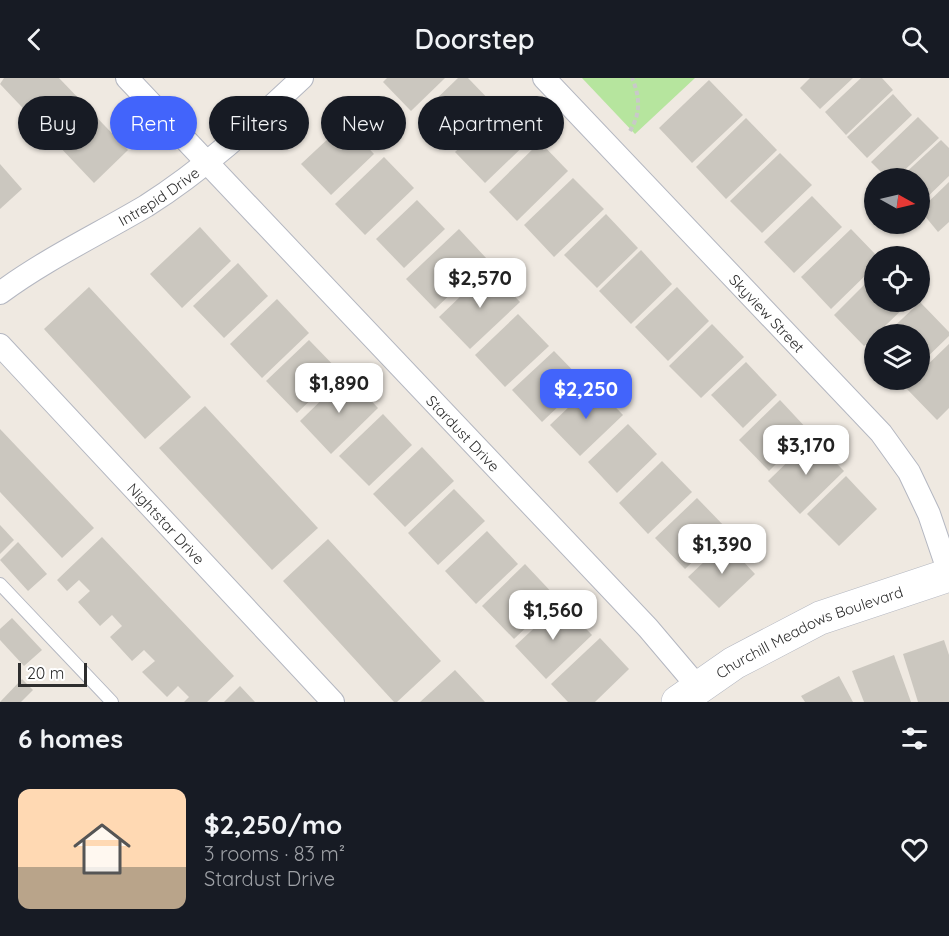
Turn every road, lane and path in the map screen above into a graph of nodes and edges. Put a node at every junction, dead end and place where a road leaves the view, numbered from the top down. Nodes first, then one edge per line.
1 (127, 78) edge
2 (302, 78) edge
3 (544, 78) edge
4 (632, 78) edge
5 (630, 131) dead end
6 (206, 163) junction
7 (0, 293) edge
8 (0, 345) edge
9 (949, 574) edge
10 (0, 584) edge
11 (688, 694) edge
12 (112, 702) edge
13 (333, 702) edge

1 - 6 street, Stardust Drive
2 - 6 street, Intrepid Drive
3 - 9 street, Skyview Street
4 - 5 path
6 - 7 street, Intrepid Drive
6 - 11 street, Stardust Drive
8 - 13 street, Nightstar Drive
9 - 11 street, Churchill Meadows Boulevard
10 - 12 lane

